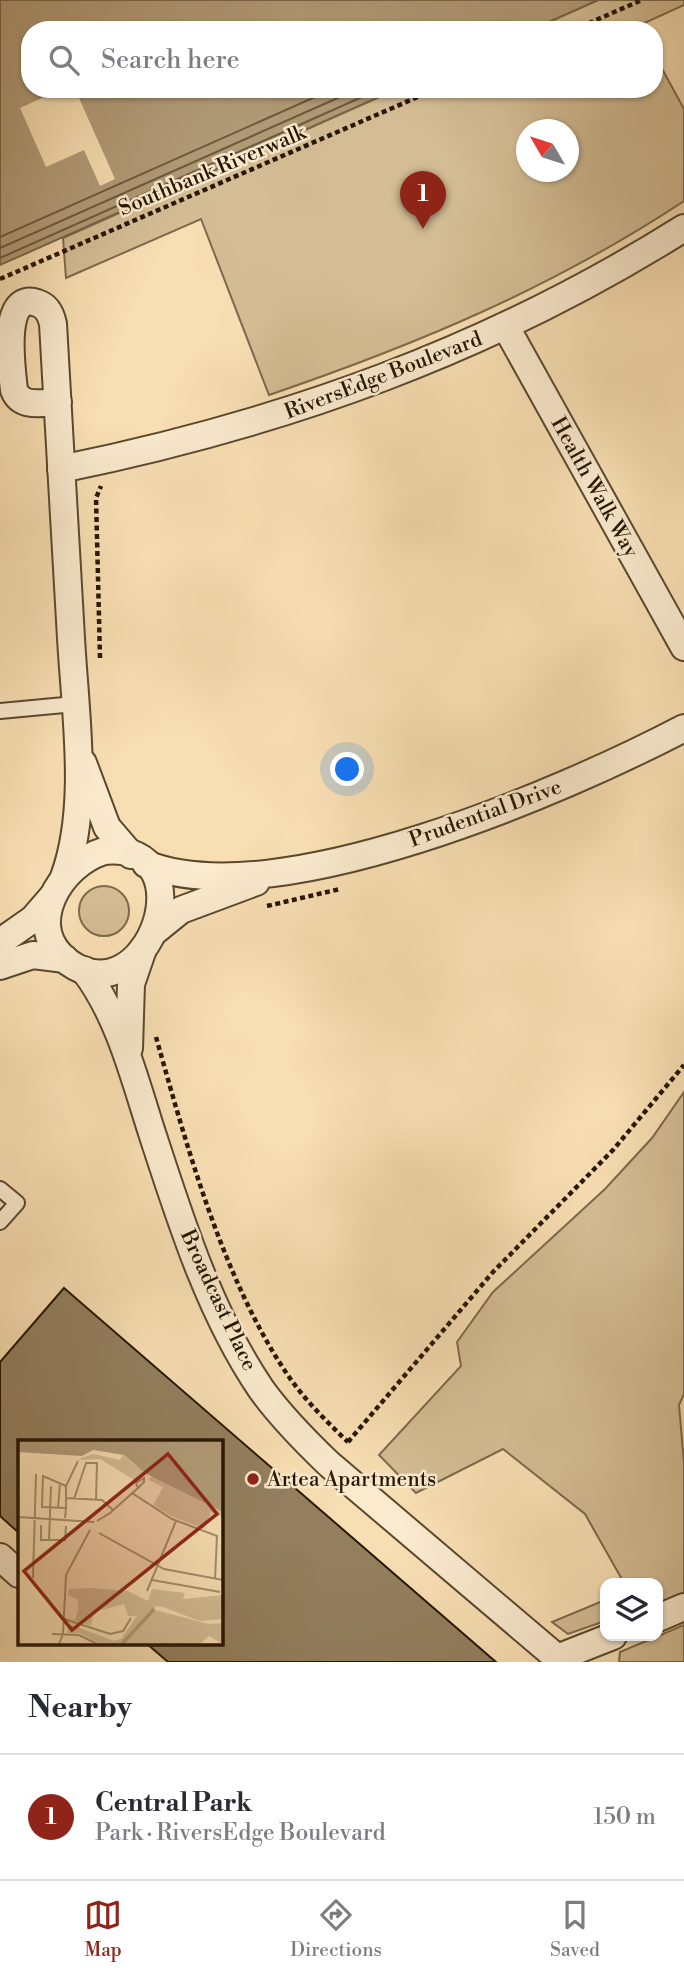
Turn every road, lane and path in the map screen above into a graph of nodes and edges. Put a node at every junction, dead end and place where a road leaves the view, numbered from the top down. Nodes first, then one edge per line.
1 (642, 0) edge
2 (594, 21) edge
3 (415, 98) edge
4 (684, 228) edge
5 (0, 279) edge
6 (506, 327) junction
7 (58, 402) dead end
8 (61, 469) junction
9 (103, 482) dead end
10 (684, 647) edge
11 (100, 659) dead end
12 (75, 704) junction
13 (0, 711) edge
14 (684, 728) edge
15 (77, 742) junction
16 (139, 859) junction
17 (277, 874) junction
18 (58, 886) junction
19 (351, 886) dead end
20 (265, 906) dead end
21 (149, 940) junction
22 (0, 942) edge
23 (75, 965) junction
24 (0, 966) edge
25 (152, 1025) dead end
26 (130, 1064) junction
27 (684, 1065) edge
28 (0, 1189) edge
29 (0, 1222) edge
30 (348, 1442) junction
31 (329, 1464) junction
32 (0, 1557) edge
33 (18, 1573) edge
34 (684, 1607) edge
35 (663, 1616) edge
36 (602, 1641) edge
37 (559, 1660) edge

1 - 2 path
3 - 5 path, Southbank Riverwalk
4 - 6 street, RiversEdge Boulevard
6 - 8 street, RiversEdge Boulevard
6 - 10 street, Health Walk Way
7 - 8 street
8 - 12 street
9 - 11 path
12 - 13 lane
12 - 15 street
14 - 17 street, Prudential Drive
15 - 16 street
15 - 18 street
16 - 17 street, Prudential Drive
16 - 18 street
16 - 21 street
17 - 21 street, Prudential Drive
18 - 22 street
18 - 23 street
19 - 20 path
21 - 23 street
21 - 26 street, Broadcast Place
23 - 24 street
23 - 26 street, Broadcast Place
25 - 30 path
26 - 31 street, Broadcast Place
27 - 30 path
28 - 29 lane
30 - 31 path
31 - 37 street, Broadcast Place
32 - 33 street
34 - 35 street
36 - 37 street

